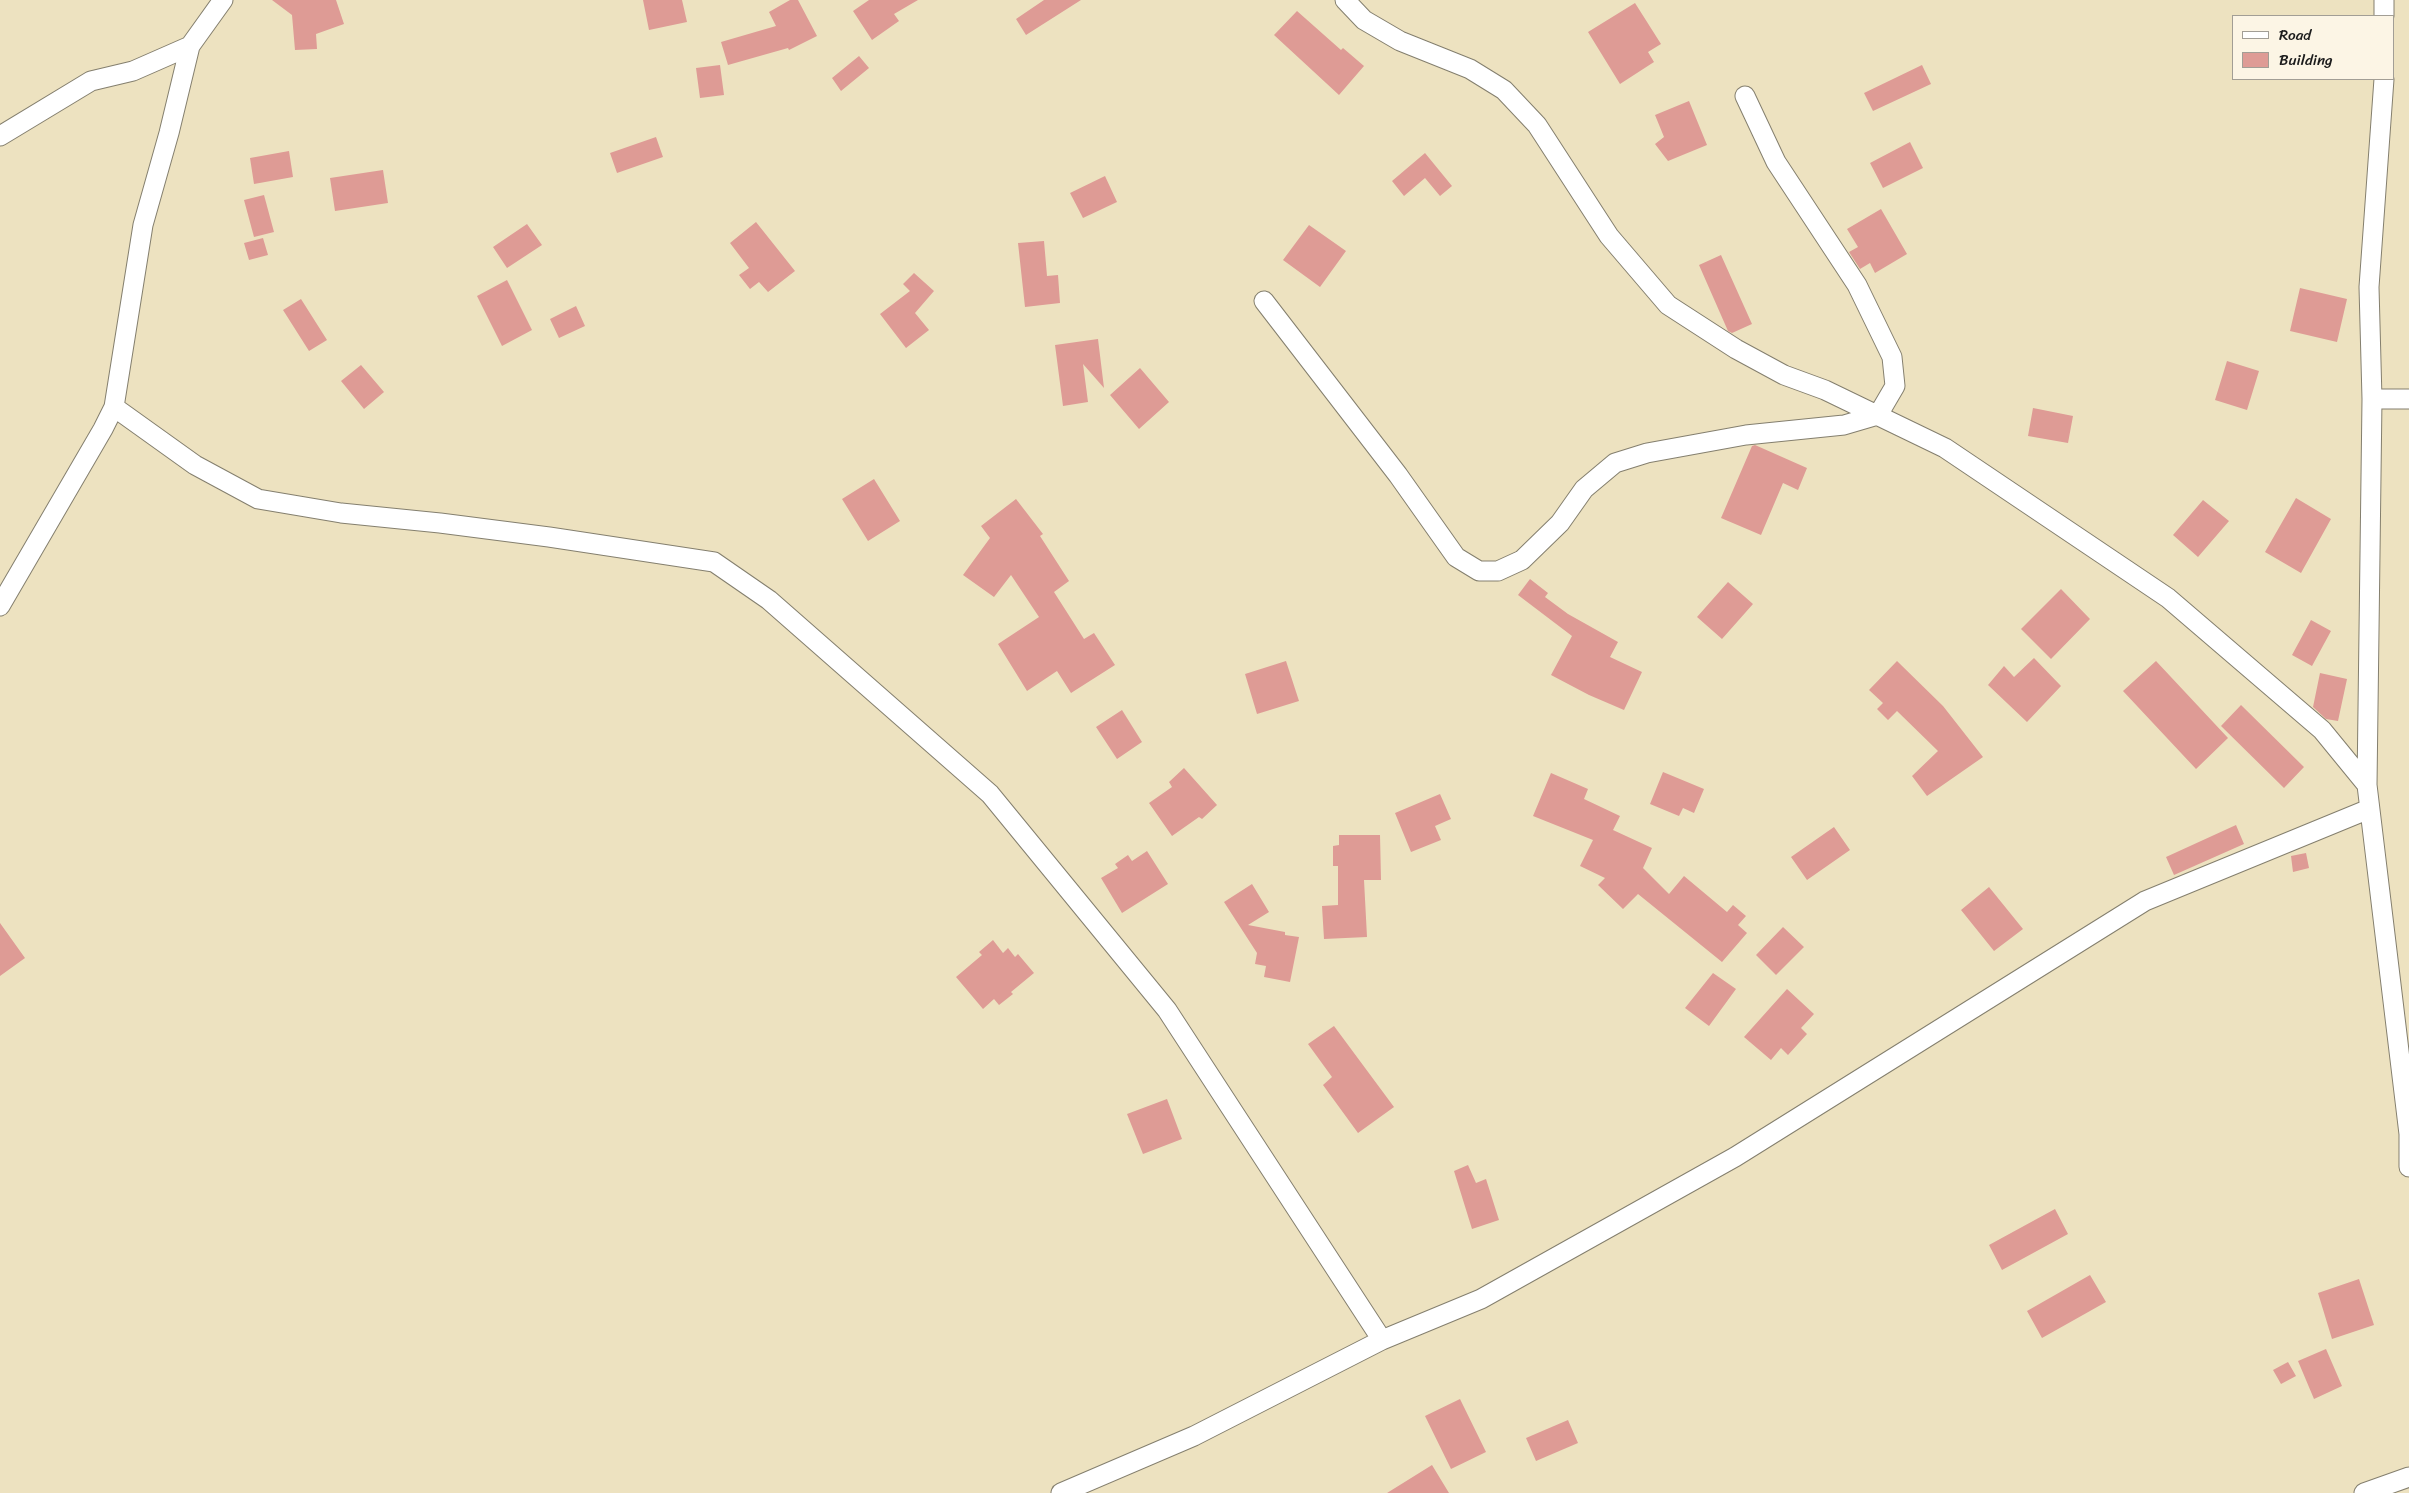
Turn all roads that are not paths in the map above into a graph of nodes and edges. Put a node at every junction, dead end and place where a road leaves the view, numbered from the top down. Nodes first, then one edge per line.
1 (223, 0) edge
2 (1345, 0) edge
3 (2384, 0) edge
4 (2384, 15) edge
5 (190, 46) junction
6 (2384, 80) edge
7 (1745, 96) dead end
8 (0, 136) edge
9 (1264, 300) dead end
10 (2372, 399) junction
11 (2409, 399) edge
12 (114, 407) junction
13 (1878, 415) junction
14 (0, 606) edge
15 (2366, 785) junction
16 (2368, 809) junction
17 (2409, 1160) edge
18 (2409, 1167) edge
19 (1382, 1340) junction
20 (2409, 1477) edge
21 (1061, 1493) edge
22 (2364, 1493) edge

1 - 5 street
2 - 13 street
3 - 4 street
5 - 8 street
5 - 12 street
6 - 10 street
7 - 13 street
9 - 13 street
10 - 11 street
10 - 15 street
12 - 14 street
12 - 19 street
13 - 15 street
15 - 16 street
16 - 17 street
16 - 19 street
17 - 18 street
19 - 21 street
20 - 22 street

